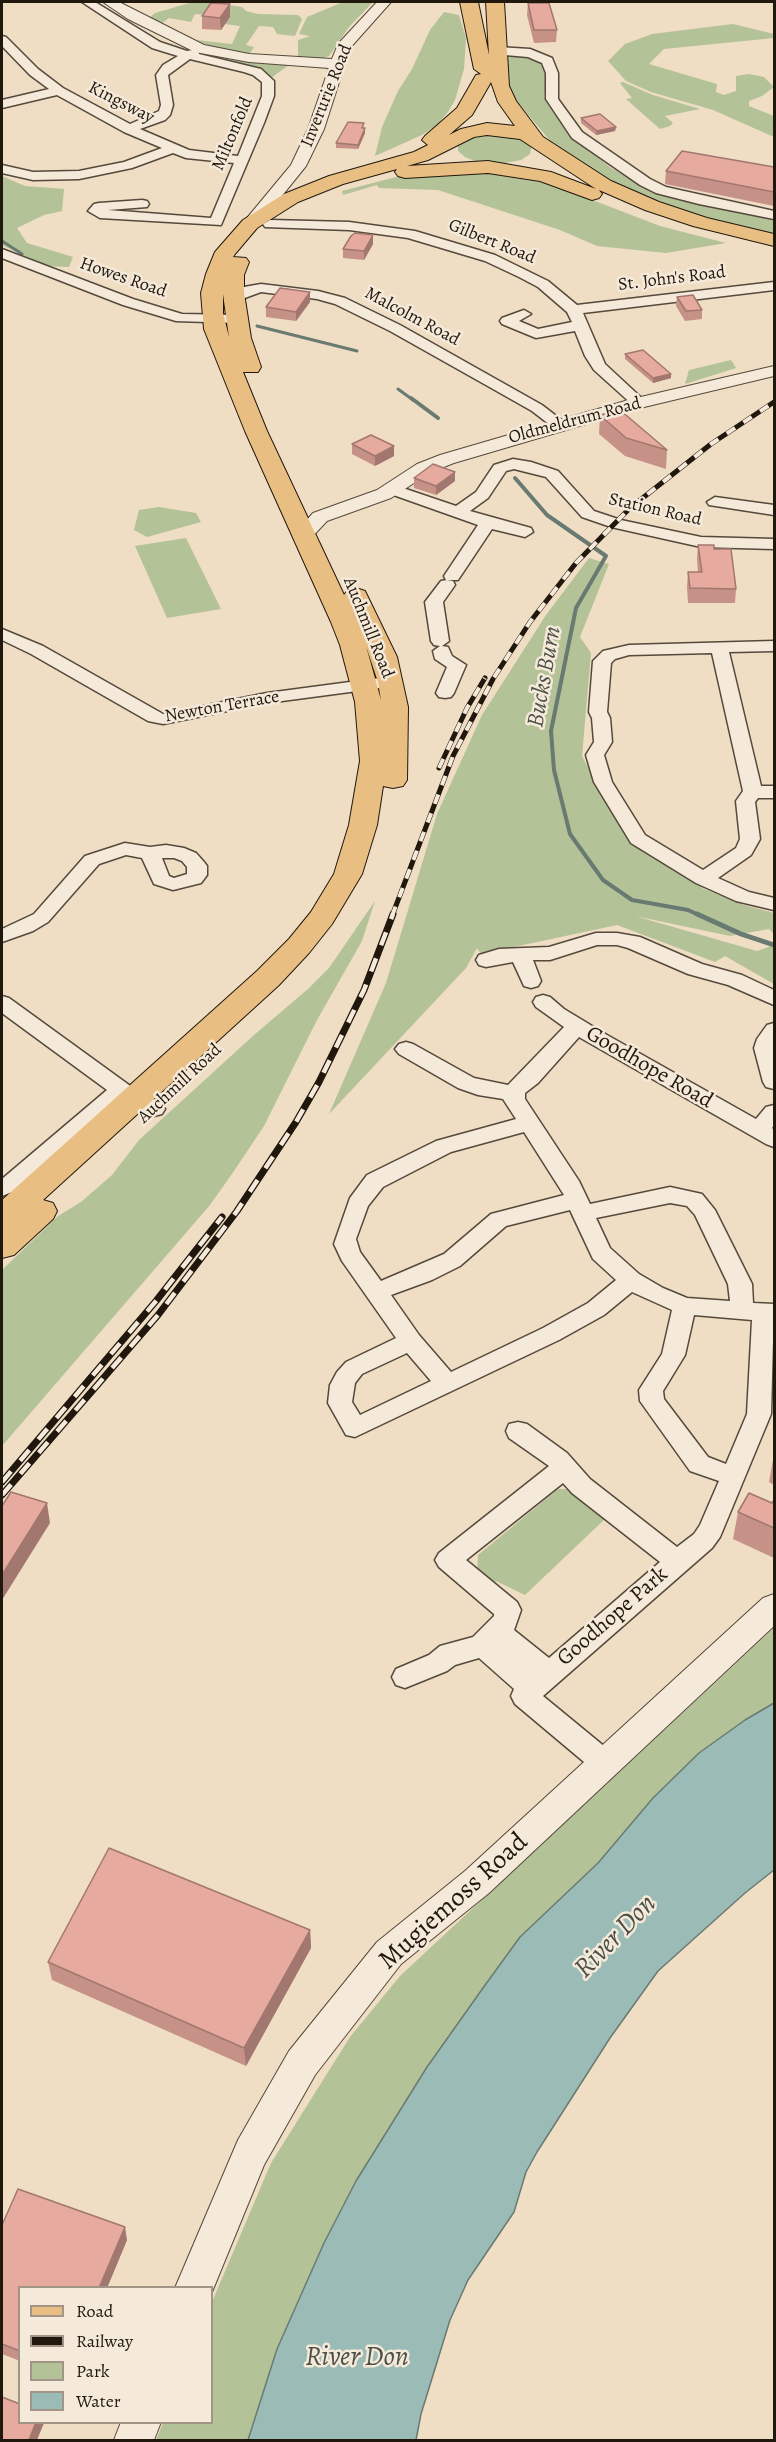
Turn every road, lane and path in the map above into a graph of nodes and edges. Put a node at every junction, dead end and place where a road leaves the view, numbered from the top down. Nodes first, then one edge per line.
1 (88, 2) edge
2 (110, 2) edge
3 (384, 2) edge
4 (469, 2) edge
5 (495, 2) edge
6 (2, 40) edge
7 (497, 51) junction
8 (193, 52) junction
9 (336, 64) junction
10 (483, 79) junction
11 (59, 91) junction
12 (2, 104) edge
13 (129, 129) junction
14 (456, 138) junction
15 (537, 142) junction
16 (172, 149) junction
17 (242, 160) junction
18 (298, 166) junction
19 (488, 167) junction
20 (2, 169) edge
21 (357, 174) junction
22 (336, 180) junction
23 (142, 204) dead end
24 (774, 215) edge
25 (260, 224) junction
26 (774, 240) edge
27 (774, 248) edge
28 (2, 253) edge
29 (774, 286) edge
30 (235, 308) junction
31 (574, 310) junction
32 (524, 314) dead end
33 (213, 318) junction
34 (581, 325) junction
35 (774, 371) edge
36 (639, 403) junction
37 (560, 424) junction
38 (388, 492) junction
39 (715, 502) dead end
40 (774, 510) edge
41 (459, 512) junction
42 (316, 520) junction
43 (488, 522) junction
44 (525, 532) dead end
45 (774, 544) edge
46 (2, 634) edge
47 (774, 645) edge
48 (719, 647) junction
49 (377, 683) junction
50 (445, 693) dead end
51 (753, 792) junction
52 (774, 792) edge
53 (150, 853) dead end
54 (703, 879) junction
55 (774, 904) edge
56 (2, 936) edge
57 (521, 955) junction
58 (486, 960) dead end
59 (531, 981) dead end
60 (774, 998) edge
61 (543, 1002) dead end
62 (2, 1003) edge
63 (577, 1026) junction
64 (774, 1030) edge
65 (406, 1049) dead end
66 (774, 1082) edge
67 (514, 1093) junction
68 (137, 1099) junction
69 (774, 1112) edge
70 (528, 1123) junction
71 (766, 1135) edge
72 (2, 1188) edge
73 (580, 1206) junction
74 (2, 1218) edge
75 (2, 1246) edge
76 (631, 1280) junction
77 (376, 1292) junction
78 (685, 1306) junction
79 (760, 1312) edge
80 (411, 1341) junction
81 (447, 1384) junction
82 (518, 1431) dead end
83 (564, 1468) junction
84 (734, 1478) junction
85 (676, 1562) junction
86 (774, 1607) edge
87 (490, 1638) junction
88 (405, 1677) dead end
89 (540, 1680) junction
90 (606, 1764) junction
91 (195, 2286) edge
92 (140, 2424) edge
93 (134, 2440) edge

1 - 8 street
2 - 8 street
3 - 9 street, Inverurie Road
4 - 10 main road
5 - 7 main road
6 - 11 street, Kingsway
7 - 15 main road
7 - 24 street
8 - 9 street
8 - 13 street
8 - 17 street, Miltonfold
9 - 18 street, Inverurie Road
10 - 14 main road
10 - 21 main road
11 - 12 street
11 - 13 street, Kingsway
13 - 16 street, Kingsway
14 - 15 main road, Auchmill Road
14 - 19 main road
14 - 21 main road, Auchmill Road
15 - 19 main road
15 - 26 main road
16 - 17 street, Kingsway
16 - 20 street
17 - 23 street, Miltonfold
18 - 22 street, Inverurie Road
18 - 25 street, Inverurie Road
19 - 25 main road, Auchmill Road
19 - 27 main road
21 - 22 main road, Auchmill Road
22 - 25 main road, Auchmill Road
25 - 30 main road, Auchmill Road
25 - 31 street, Gilbert Road
25 - 33 main road, Auchmill Road
28 - 33 street, Howes Road
29 - 31 street, St. John's Road
30 - 33 street, Howes Road
30 - 37 street, Malcolm Road
30 - 42 main road, Auchmill Road
31 - 34 street, Gilbert Road
32 - 34 street
33 - 42 main road, Auchmill Road
34 - 36 street, Gilbert Road
35 - 36 street, Oldmeldrum Road
36 - 37 street, Oldmeldrum Road
37 - 38 street, Oldmeldrum Road
38 - 41 street
38 - 42 street, Oldmeldrum Road
38 - 42 street, Oldmeldrum Road
39 - 40 street
41 - 43 street
41 - 45 street, Station Road
42 - 49 main road, Auchmill Road
43 - 44 street
43 - 50 street
46 - 49 street, Newton Terrace
47 - 48 street
48 - 51 street
48 - 54 street
49 - 68 main road, Auchmill Road
51 - 52 street
51 - 54 street
53 - 56 street
54 - 55 street
57 - 58 street
57 - 59 street
57 - 60 street
61 - 63 street, Goodhope Road
62 - 68 street
63 - 67 street
63 - 71 street, Goodhope Road
64 - 66 street
65 - 67 street
67 - 70 street
68 - 72 street, Auchmill Road
68 - 74 main road, Auchmill Road
68 - 75 main road, Auchmill Road
69 - 71 street, Goodhope Road
70 - 73 street
70 - 77 street
73 - 76 street
73 - 77 street, Goodhope Park
73 - 79 street, Goodhope Park
76 - 78 street
76 - 81 street
77 - 80 street
78 - 79 street
78 - 84 street
79 - 84 street, Goodhope Park
80 - 81 street
80 - 81 street
82 - 83 street, Goodhope Park
83 - 85 street, Goodhope Park
83 - 87 street
84 - 85 street, Goodhope Park
85 - 89 street, Goodhope Park
86 - 90 street, Mugiemoss Road
87 - 88 street
87 - 89 street
89 - 90 street
90 - 91 street, Mugiemoss Road
92 - 93 street

